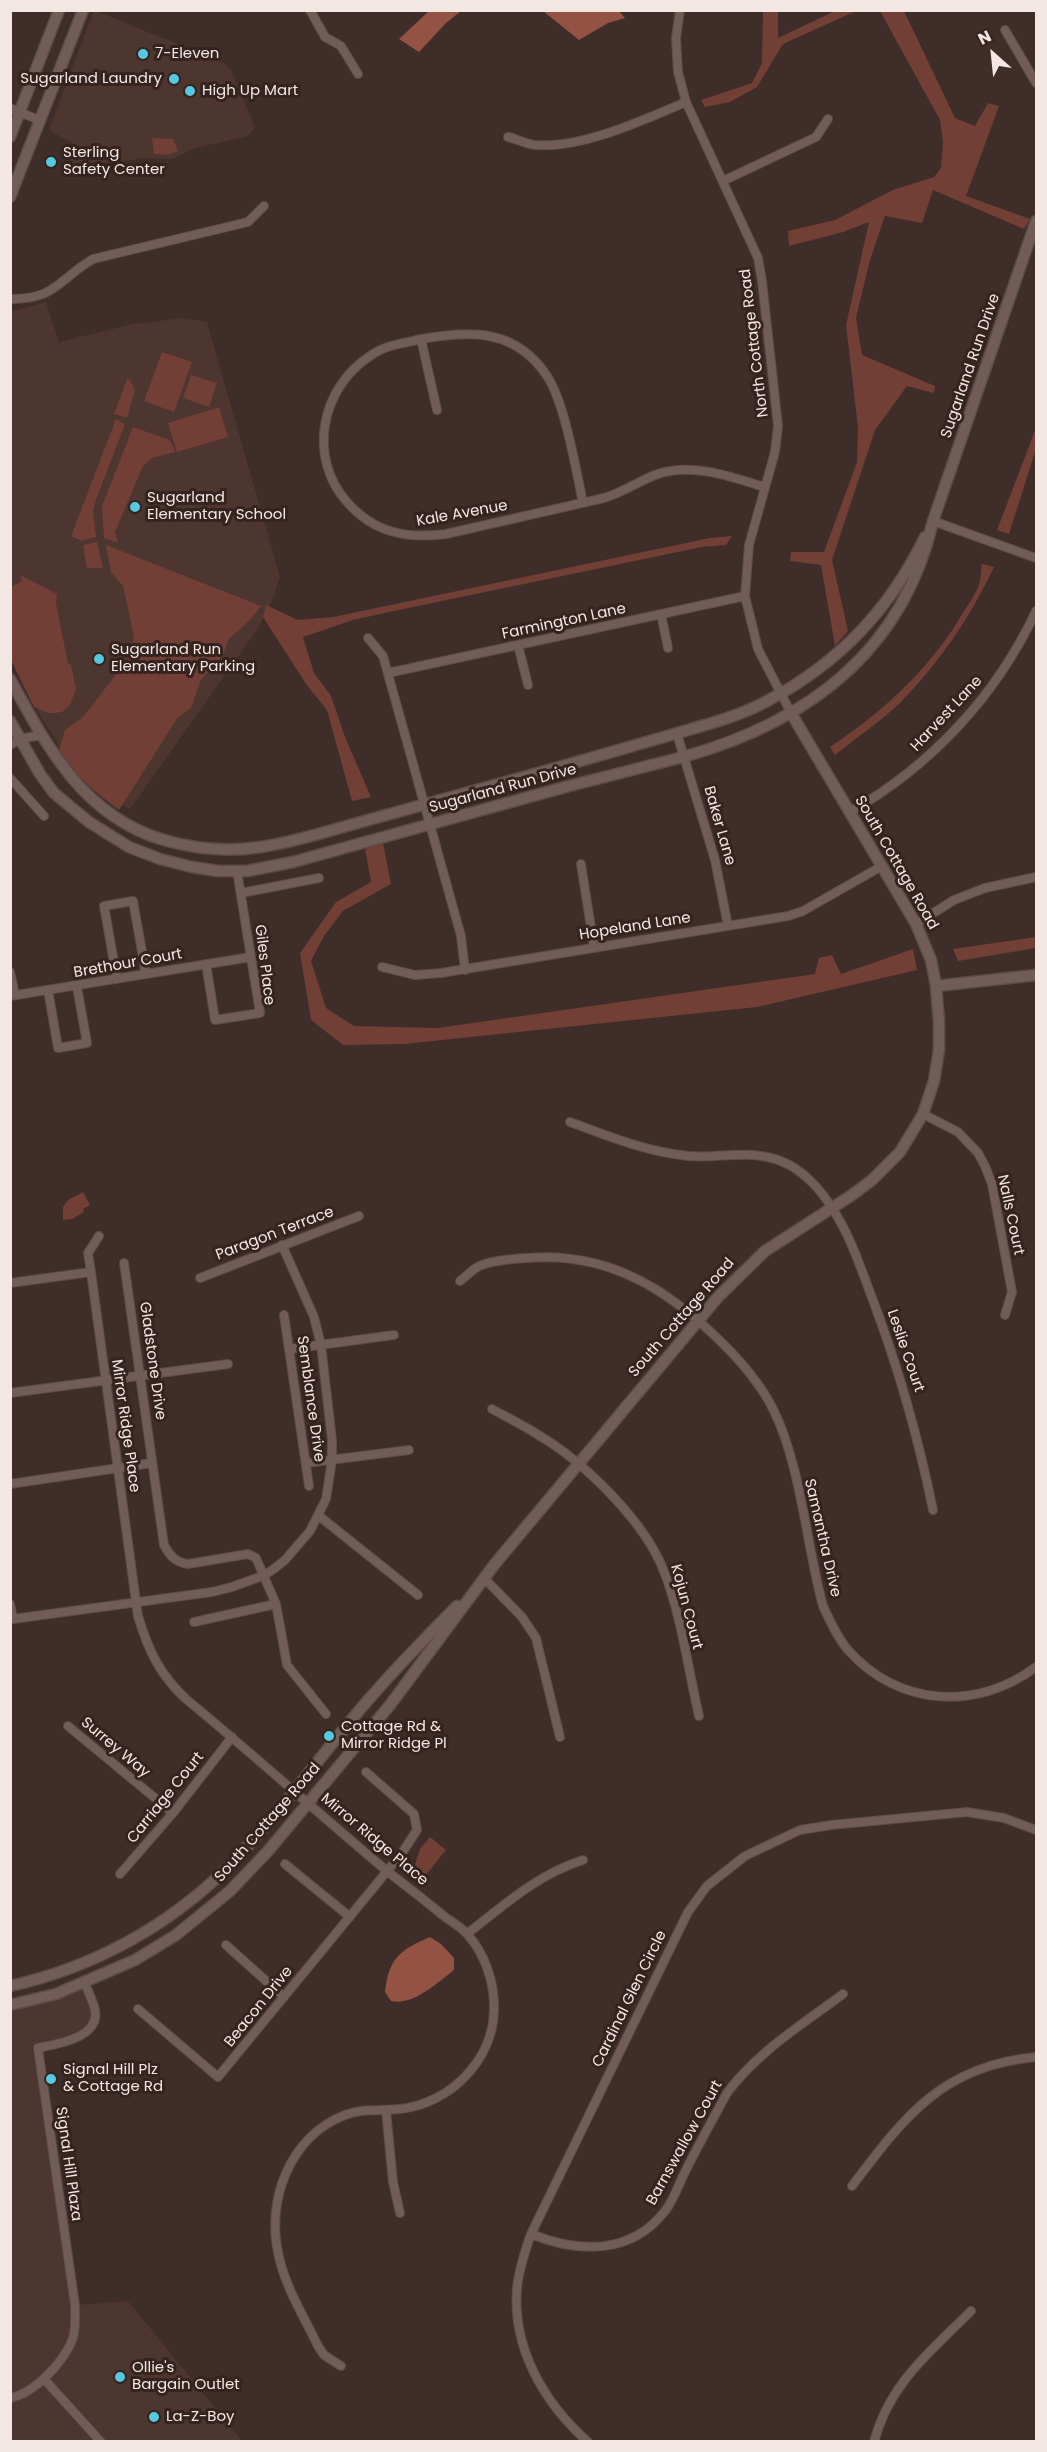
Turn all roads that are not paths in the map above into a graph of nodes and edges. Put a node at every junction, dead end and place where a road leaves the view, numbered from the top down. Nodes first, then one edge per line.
1 (59, 10) edge
2 (83, 10) edge
3 (310, 10) edge
4 (680, 10) edge
5 (1005, 30) dead end
6 (358, 74) dead end
7 (1036, 83) edge
8 (686, 102) junction
9 (15, 110) edge
10 (828, 119) dead end
11 (39, 120) junction
12 (10, 137) edge
13 (508, 137) dead end
14 (723, 181) junction
15 (10, 197) edge
16 (264, 206) dead end
17 (1036, 221) edge
18 (10, 299) edge
19 (422, 339) junction
20 (437, 410) dead end
21 (764, 487) junction
22 (583, 503) junction
23 (933, 521) junction
24 (1036, 558) edge
25 (745, 596) junction
26 (1036, 611) edge
27 (661, 614) junction
28 (368, 638) dead end
29 (518, 645) junction
30 (668, 648) dead end
31 (388, 673) junction
32 (10, 679) edge
33 (528, 684) dead end
34 (781, 693) junction
35 (791, 713) junction
36 (10, 721) edge
37 (677, 734) junction
38 (41, 735) junction
39 (15, 742) edge
40 (684, 756) junction
41 (10, 778) edge
42 (424, 805) junction
43 (850, 812) junction
44 (44, 816) dead end
45 (430, 825) junction
46 (581, 864) dead end
47 (882, 866) junction
48 (237, 871) junction
49 (319, 878) dead end
50 (1036, 878) edge
51 (241, 893) junction
52 (916, 924) junction
53 (728, 926) junction
54 (594, 947) junction
55 (251, 957) junction
56 (206, 964) junction
57 (382, 967) dead end
58 (465, 970) junction
59 (10, 972) edge
60 (146, 974) junction
61 (1036, 975) edge
62 (117, 979) junction
63 (936, 986) junction
64 (77, 987) junction
65 (48, 990) junction
66 (13, 996) edge
67 (923, 1114) junction
68 (570, 1122) dead end
69 (832, 1207) junction
70 (359, 1216) dead end
71 (99, 1236) dead end
72 (282, 1245) junction
73 (124, 1263) dead end
74 (90, 1272) junction
75 (200, 1278) dead end
76 (460, 1281) dead end
77 (10, 1283) edge
78 (1005, 1315) dead end
79 (284, 1316) dead end
80 (696, 1321) junction
81 (393, 1335) dead end
82 (321, 1345) junction
83 (290, 1349) junction
84 (228, 1364) dead end
85 (141, 1376) junction
86 (106, 1382) junction
87 (10, 1393) edge
88 (492, 1409) dead end
89 (409, 1450) dead end
90 (332, 1460) junction
91 (152, 1463) junction
92 (306, 1463) junction
93 (577, 1463) junction
94 (117, 1468) junction
95 (10, 1484) edge
96 (309, 1486) dead end
97 (933, 1510) dead end
98 (319, 1516) junction
99 (265, 1575) junction
100 (484, 1578) junction
101 (418, 1595) dead end
102 (136, 1602) junction
103 (10, 1604) edge
104 (276, 1604) junction
105 (194, 1622) dead end
106 (1036, 1667) edge
107 (326, 1714) dead end
108 (699, 1716) dead end
109 (68, 1726) dead end
110 (232, 1737) junction
111 (560, 1737) dead end
112 (366, 1772) dead end
113 (294, 1790) junction
114 (308, 1803) junction
115 (173, 1813) junction
116 (1036, 1830) edge
117 (583, 1860) dead end
118 (285, 1864) dead end
119 (387, 1871) junction
120 (120, 1874) dead end
121 (350, 1917) junction
122 (467, 1934) junction
123 (226, 1945) dead end
124 (85, 1983) junction
125 (10, 1986) edge
126 (843, 1994) dead end
127 (284, 1997) junction
128 (10, 2005) edge
129 (138, 2009) dead end
130 (1036, 2057) edge
131 (386, 2110) junction
132 (852, 2186) dead end
133 (400, 2213) dead end
134 (531, 2234) junction
135 (971, 2311) dead end
136 (342, 2366) dead end
137 (44, 2379) junction
138 (10, 2398) edge
139 (101, 2442) edge
140 (588, 2442) edge
141 (874, 2442) edge

1 - 9 street
2 - 11 street
3 - 6 street
4 - 8 street, North Cottage Road
5 - 7 street
8 - 13 street
8 - 14 street, North Cottage Road
9 - 11 street
9 - 12 street
10 - 14 street
11 - 15 street
14 - 21 street, North Cottage Road
16 - 18 street
17 - 23 street, Sugarland Run Drive
19 - 20 street
19 - 22 street, Kale Avenue
19 - 22 street, Kale Avenue
21 - 22 street, Kale Avenue
21 - 25 street, North Cottage Road
23 - 24 street
23 - 34 street, Sugarland Run Drive
23 - 35 street, Sugarland Run Drive
25 - 27 street, Farmington Lane
25 - 34 street, North Cottage Road
26 - 43 street, Harvest Lane
27 - 29 street, Farmington Lane
27 - 30 street
28 - 31 street
29 - 31 street, Farmington Lane
29 - 33 street
31 - 42 street
32 - 38 street, Sugarland Run Drive
34 - 35 street, North Cottage Road
34 - 37 street, Sugarland Run Drive
35 - 40 street, Sugarland Run Drive
35 - 43 street, South Cottage Road
36 - 39 street, Sugarland Run Drive
37 - 40 street, Baker Lane
37 - 42 street, Sugarland Run Drive
38 - 39 street
38 - 42 street, Sugarland Run Drive
39 - 48 street, Sugarland Run Drive
40 - 45 street, Sugarland Run Drive
40 - 53 street, Baker Lane
41 - 44 street
42 - 45 street
43 - 47 street, South Cottage Road
45 - 48 street, Sugarland Run Drive
45 - 58 street
46 - 54 street
47 - 52 street, South Cottage Road
47 - 53 street, Hopeland Lane
48 - 51 street, Giles Place
49 - 51 street
50 - 52 street
51 - 55 street, Giles Place
52 - 63 street, South Cottage Road
53 - 54 street, Hopeland Lane
54 - 58 street, Hopeland Lane
55 - 56 street, Brethour Court
55 - 56 street, Giles Place
56 - 60 street, Brethour Court
57 - 58 street, Hopeland Lane
59 - 66 street
60 - 62 street, Brethour Court
60 - 62 street
61 - 63 street
62 - 64 street, Brethour Court
63 - 67 street, South Cottage Road
64 - 65 street, Brethour Court
64 - 65 street
65 - 66 street, Brethour Court
67 - 69 street, South Cottage Road
67 - 78 street, Nalls Court
68 - 69 street, Leslie Court
69 - 80 street, South Cottage Road
69 - 97 street, Leslie Court
70 - 72 street, Paragon Terrace
71 - 74 street, Mirror Ridge Place
72 - 75 street, Paragon Terrace
72 - 82 street
73 - 85 street, Gladstone Drive
74 - 77 street
74 - 86 street, Mirror Ridge Place
76 - 80 street, Samantha Drive
79 - 83 street, Semblance Drive
80 - 93 street, South Cottage Road
80 - 106 street, Samantha Drive
81 - 82 street
82 - 83 street
82 - 90 street
83 - 92 street, Semblance Drive
84 - 85 street
85 - 86 street
85 - 91 street, Gladstone Drive
86 - 87 street
86 - 94 street, Mirror Ridge Place
88 - 93 street, Kojun Court
89 - 90 street
90 - 92 street
90 - 98 street
91 - 94 street
91 - 99 street, Gladstone Drive
92 - 96 street, Semblance Drive
93 - 100 street, South Cottage Road
93 - 108 street, Kojun Court
94 - 95 street
94 - 102 street, Mirror Ridge Place
98 - 99 street
98 - 101 street
99 - 102 street
99 - 104 street
100 - 111 street
100 - 113 street, South Cottage Road
100 - 114 street, South Cottage Road
102 - 103 street
102 - 110 street, Mirror Ridge Place
104 - 105 street
104 - 107 street
109 - 115 street, Surrey Way
110 - 113 street, Mirror Ridge Place
110 - 115 street, Carriage Court
112 - 119 street, Beacon Drive
113 - 114 street, Mirror Ridge Place
113 - 125 street, South Cottage Road
114 - 119 street, Mirror Ridge Place
114 - 124 street, South Cottage Road
115 - 120 street, Carriage Court
116 - 134 street, Cardinal Glen Circle
117 - 122 street
118 - 121 street
119 - 121 street, Beacon Drive
119 - 122 street, Mirror Ridge Place
121 - 127 street, Beacon Drive
122 - 131 street, Mirror Ridge Place
123 - 127 street
124 - 128 street, South Cottage Road
124 - 137 street, Signal Hill Plaza
126 - 134 street, Barnswallow Court
127 - 129 street, Beacon Drive
130 - 132 street
131 - 133 street
131 - 136 street, Mirror Ridge Place
134 - 140 street, Cardinal Glen Circle
135 - 141 street
137 - 138 street, Signal Hill Plaza
137 - 139 street

